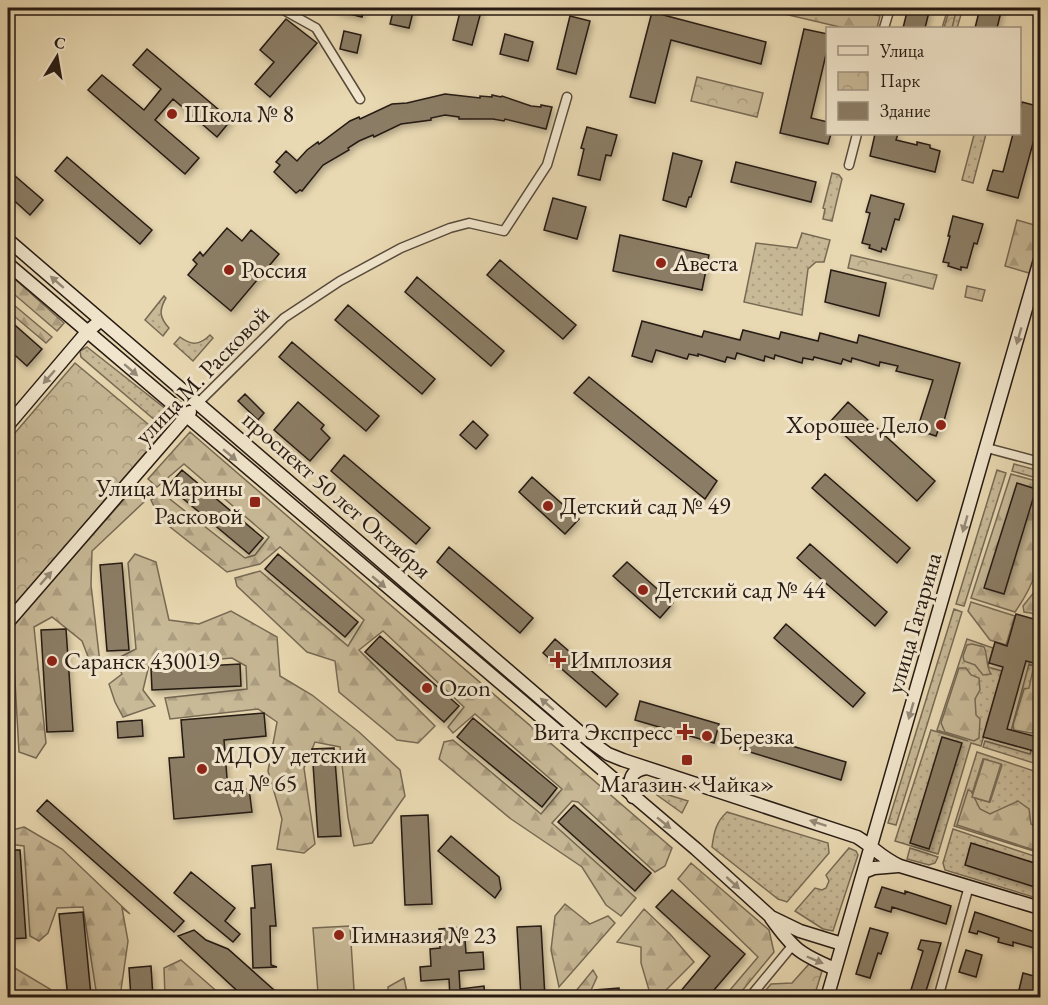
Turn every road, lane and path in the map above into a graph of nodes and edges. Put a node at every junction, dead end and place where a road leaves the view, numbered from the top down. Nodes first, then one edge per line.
1 (280, 8) edge
2 (890, 8) edge
3 (884, 27) edge
4 (567, 97) dead end
5 (360, 99) dead end
6 (857, 135) edge
7 (849, 165) dead end
8 (8, 240) edge
9 (1041, 260) edge
10 (8, 264) edge
11 (101, 320) junction
12 (87, 332) junction
13 (198, 404) junction
14 (186, 417) junction
15 (8, 425) edge
16 (987, 448) junction
17 (1041, 462) edge
18 (8, 622) edge
19 (648, 768) junction
20 (633, 797) junction
21 (872, 845) junction
22 (900, 866) junction
23 (864, 872) junction
24 (969, 886) junction
25 (1041, 908) edge
26 (771, 917) junction
27 (842, 944) junction
28 (792, 946) junction
29 (835, 969) junction
30 (749, 998) edge
31 (826, 998) edge
32 (938, 998) edge

1 - 5 street
2 - 3 street
4 - 13 street, улица М. Расковой
6 - 7 street
11 -> 8 main road, проспект 50 лет Октября
9 -> 16 main road, улица Гагарина
10 - 12 main road, проспект 50 лет Октября
11 - 12 main road
11 - 13 main road, проспект 50 лет Октября
12 -> 14 main road, проспект 50 лет Октября
12 -> 15 main road
13 - 14 main road, улица М. Расковой
19 -> 13 main road, проспект 50 лет Октября
18 -> 14 main road, улица М. Расковой
14 -> 20 main road, проспект 50 лет Октября
16 - 17 street
16 -> 21 main road, улица Гагарина
19 - 20 main road
21 -> 19 main road, проспект 50 лет Октября
20 -> 26 main road, проспект 50 лет Октября
21 - 22 main road, проспект 50 лет Октября
21 - 23 main road, улица Гагарина
22 - 23 main road
22 - 24 main road
23 - 27 main road, улица Гагарина
24 - 25 main road
24 - 32 street
26 - 27 main road, проспект 50 лет Октября
26 - 28 main road
27 - 29 main road, улица Гагарина
28 -> 29 main road
28 - 30 street
29 - 31 main road, улица Гагарина

